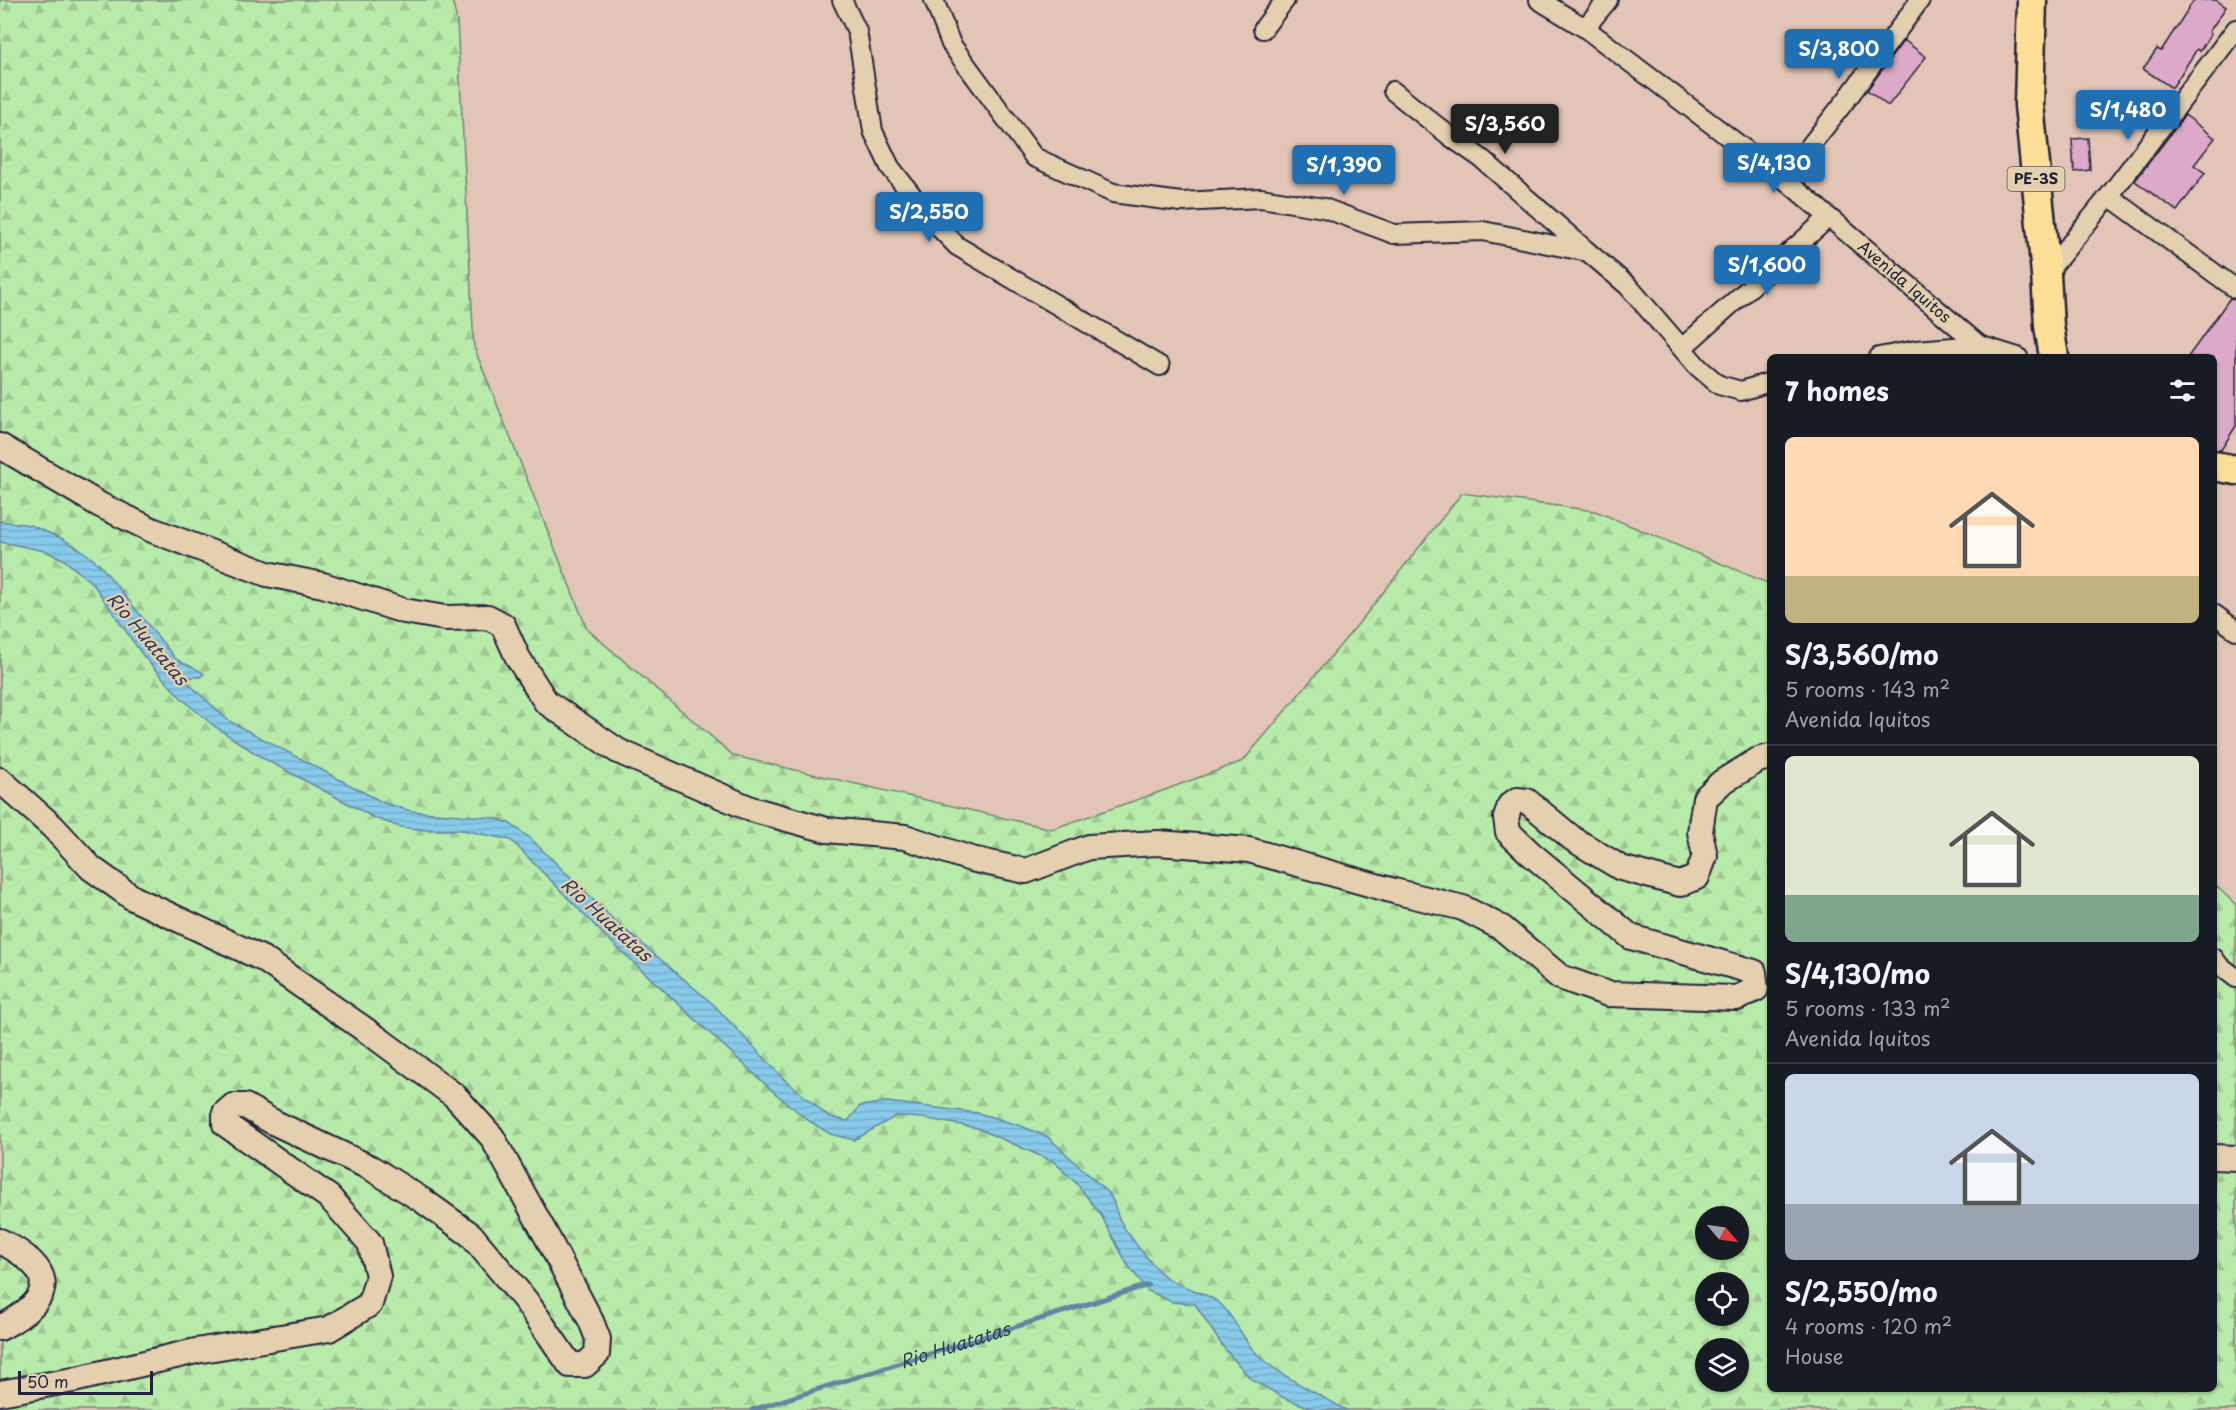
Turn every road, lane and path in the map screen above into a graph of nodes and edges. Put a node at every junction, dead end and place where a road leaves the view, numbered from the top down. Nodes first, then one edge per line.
1 (842, 0) edge
2 (934, 0) edge
3 (1284, 0) edge
4 (1539, 0) edge
5 (1608, 0) edge
6 (1920, 0) edge
7 (2031, 0) edge
8 (1585, 28) junction
9 (1263, 29) dead end
10 (2236, 29) edge
11 (1393, 91) dead end
12 (1784, 179) junction
13 (2109, 196) junction
14 (1828, 218) junction
15 (1588, 252) junction
16 (2046, 274) junction
17 (2236, 289) edge
18 (1979, 345) junction
19 (1682, 348) junction
20 (1895, 354) edge
21 (2008, 354) edge
22 (2054, 354) edge
23 (1160, 366) dead end
24 (1767, 383) edge
25 (0, 446) edge
26 (2217, 467) edge
27 (2236, 470) edge
28 (2217, 616) edge
29 (2236, 630) edge
30 (1767, 758) edge
31 (0, 780) edge
32 (2217, 962) edge
33 (2236, 978) edge
34 (2217, 1156) edge
35 (2236, 1158) edge
36 (0, 1241) edge
37 (0, 1328) edge
38 (0, 1393) edge

1 - 23 street
2 - 15 street
3 - 9 street
4 - 8 street, Avenida Iquitos
5 - 8 street
6 - 12 street
7 - 16 highway, PE-3S
8 - 12 street, Avenida Iquitos
10 - 13 street
11 - 15 street
12 - 14 street, Avenida Iquitos
13 - 16 street
13 - 17 street
14 - 18 street, Avenida Iquitos
14 - 19 street
15 - 19 street
16 - 22 highway, PE-3S
18 - 20 street
18 - 21 street, Avenida Iquitos
19 - 24 street
25 - 30 main road
26 - 27 highway
28 - 29 street
31 - 38 main road
32 - 33 street
34 - 35 main road
36 - 37 main road

